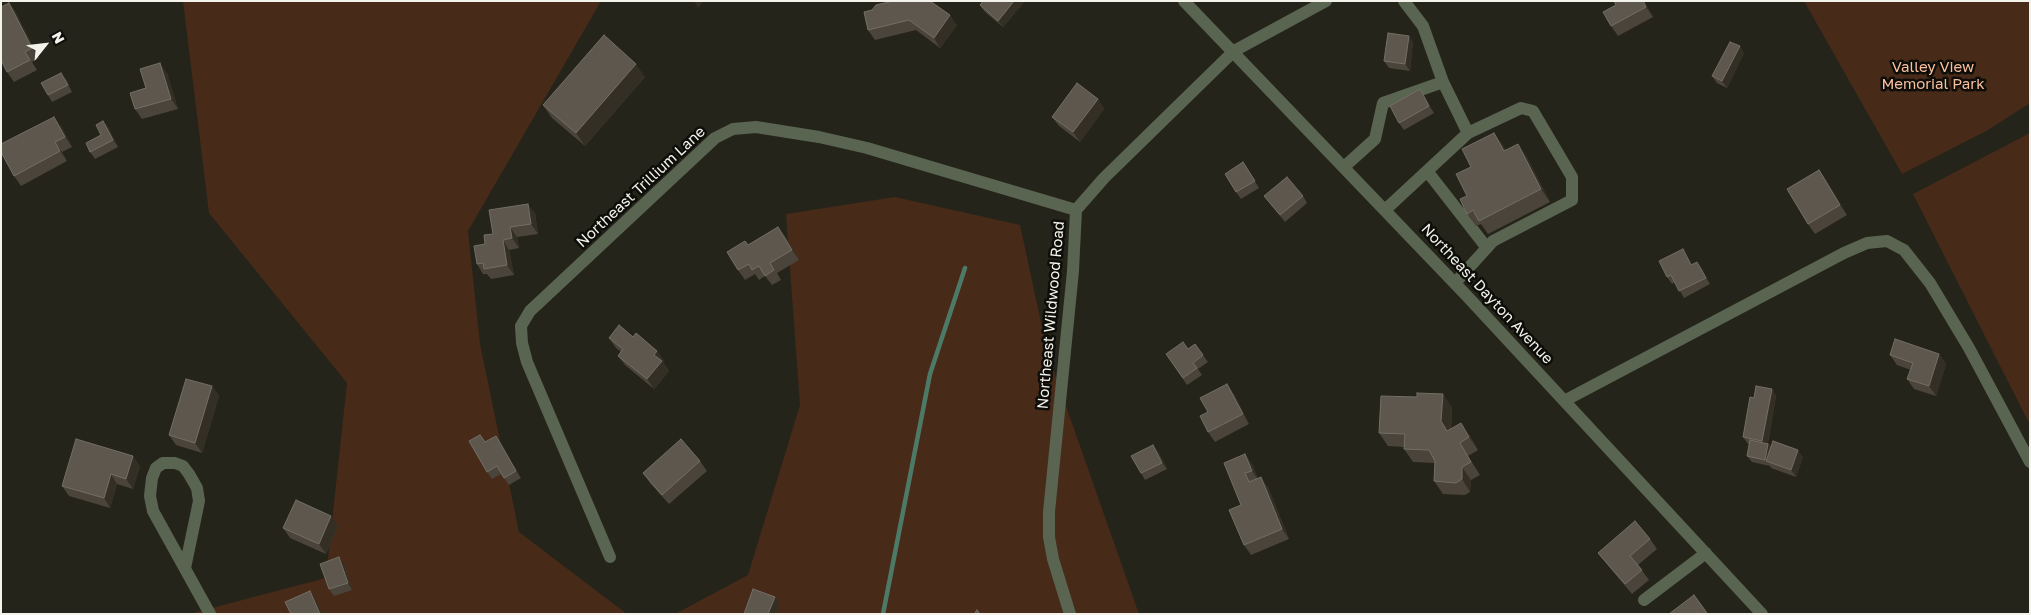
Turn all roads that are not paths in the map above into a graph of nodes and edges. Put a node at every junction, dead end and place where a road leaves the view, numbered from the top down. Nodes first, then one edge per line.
1 (1184, 1) edge
2 (1326, 1) edge
3 (1404, 1) edge
4 (1234, 51) junction
5 (1443, 82) junction
6 (1468, 133) junction
7 (1344, 167) junction
8 (1427, 171) junction
9 (1076, 210) junction
10 (1385, 210) junction
11 (1487, 248) junction
12 (1455, 283) junction
13 (1564, 400) junction
14 (2030, 462) edge
15 (1706, 553) junction
16 (610, 557) dead end
17 (185, 568) junction
18 (1644, 600) dead end
19 (210, 614) edge
20 (1070, 614) edge
21 (1762, 614) edge

1 - 4 street, Northeast Dayton Avenue
2 - 4 street, Northeast Wildwood Road
3 - 5 street
4 - 7 street, Northeast Dayton Avenue
4 - 9 street, Northeast Wildwood Road
5 - 6 street
5 - 7 street
6 - 8 street
6 - 11 street
7 - 10 street, Northeast Dayton Avenue
8 - 10 street
8 - 11 street
9 - 16 street, Northeast Trillium Lane
9 - 20 street, Northeast Wildwood Road
10 - 12 street, Northeast Dayton Avenue
11 - 12 street
12 - 13 street, Northeast Dayton Avenue
13 - 14 street
13 - 15 street, Northeast Dayton Avenue
15 - 18 street
15 - 21 street, Northeast Dayton Avenue
17 - 17 street
17 - 19 street

